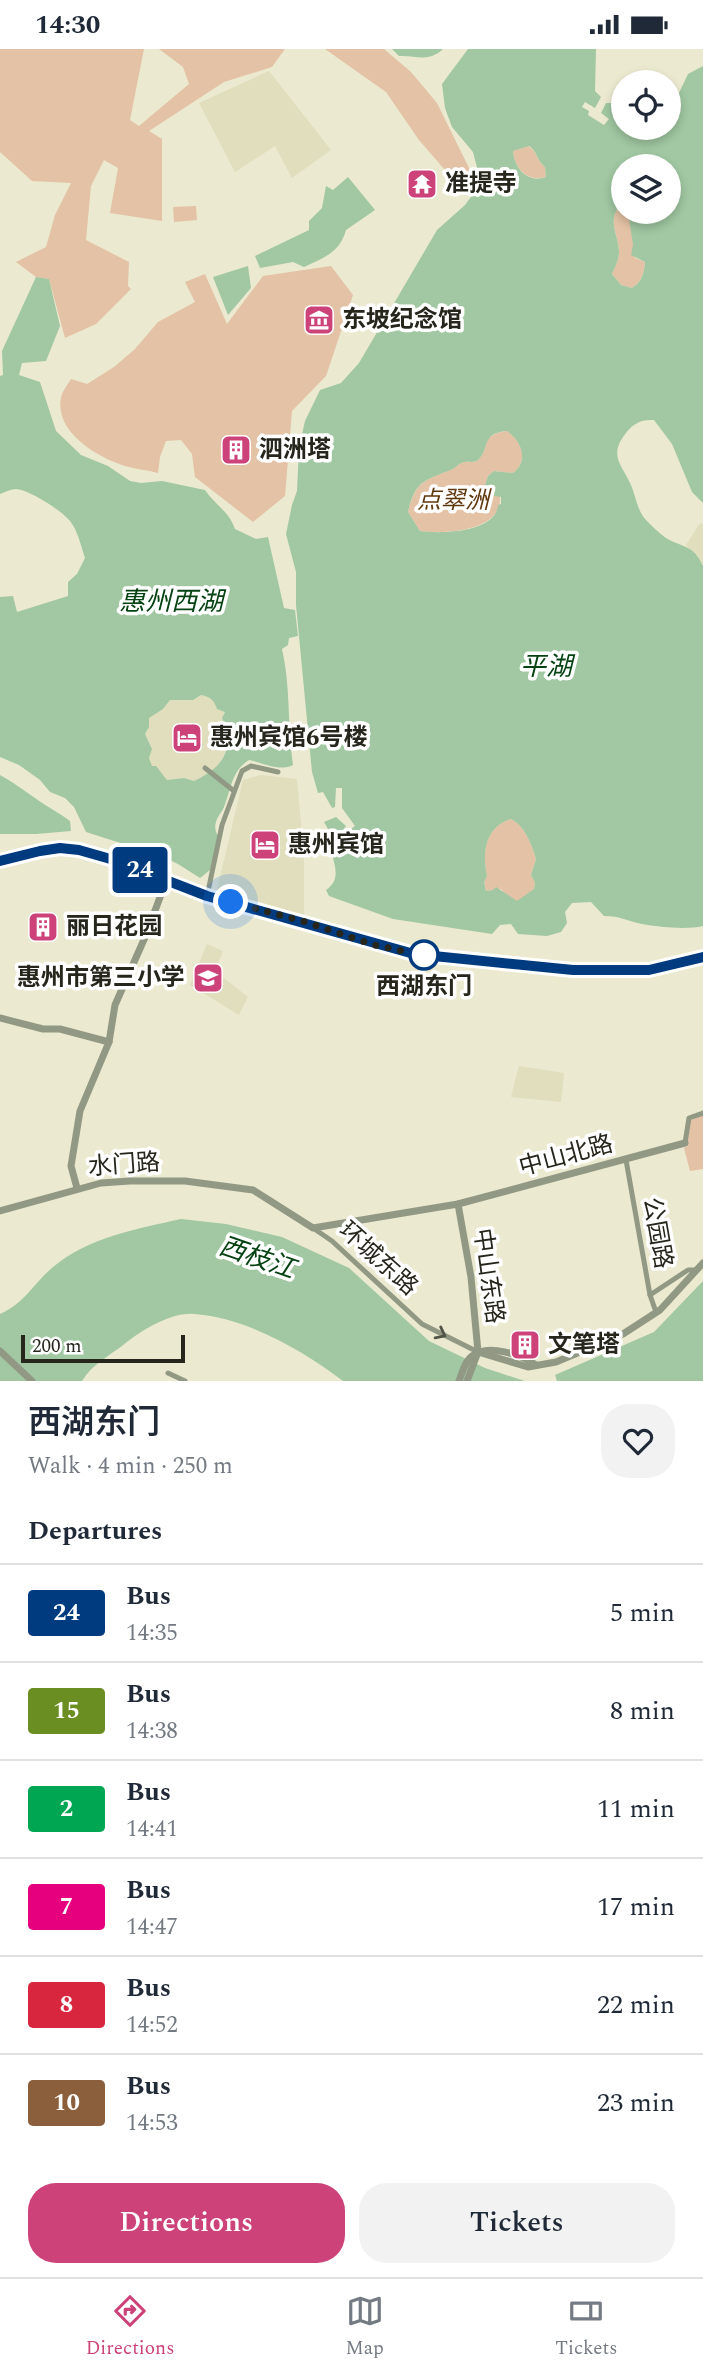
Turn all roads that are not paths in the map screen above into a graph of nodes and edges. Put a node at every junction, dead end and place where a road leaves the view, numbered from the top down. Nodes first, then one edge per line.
1 (205, 768) dead end
2 (278, 772) dead end
3 (234, 791) junction
4 (0, 861) edge
5 (166, 881) junction
6 (207, 896) junction
7 (703, 957) edge
8 (0, 1018) edge
9 (109, 1042) junction
10 (703, 1113) edge
11 (685, 1143) joint
12 (626, 1160) junction
13 (77, 1188) junction
14 (253, 1190) joint
15 (458, 1204) junction
16 (0, 1211) edge
17 (313, 1228) junction
18 (703, 1263) edge
19 (695, 1270) junction
20 (650, 1295) junction
21 (656, 1313) junction
22 (0, 1351) edge
23 (478, 1352) junction
24 (470, 1364) junction
25 (168, 1373) dead end
26 (32, 1381) edge
27 (186, 1381) edge
28 (459, 1381) edge
29 (467, 1381) edge

1 - 3 street
2 - 3 street
3 - 6 street
4 - 5 main road
5 - 6 main road
5 - 9 street
6 - 7 main road
8 - 9 street
9 - 13 street
10 - 11 street
11 - 12 street, 中山北路
12 - 15 street, 中山北路
12 - 20 street, 公园路
13 - 14 street, 水门路
13 - 16 street, 水门路
14 - 17 street, 环城东路
15 - 17 street, 中山北路
15 - 23 street, 中山东路
17 -> 23 street, 环城东路
18 - 19 street
19 - 20 street
19 - 21 street
20 - 21 street, 公园路
21 - 23 street
22 - 26 street
23 - 24 street
24 - 28 street
24 - 29 street
25 - 27 street

